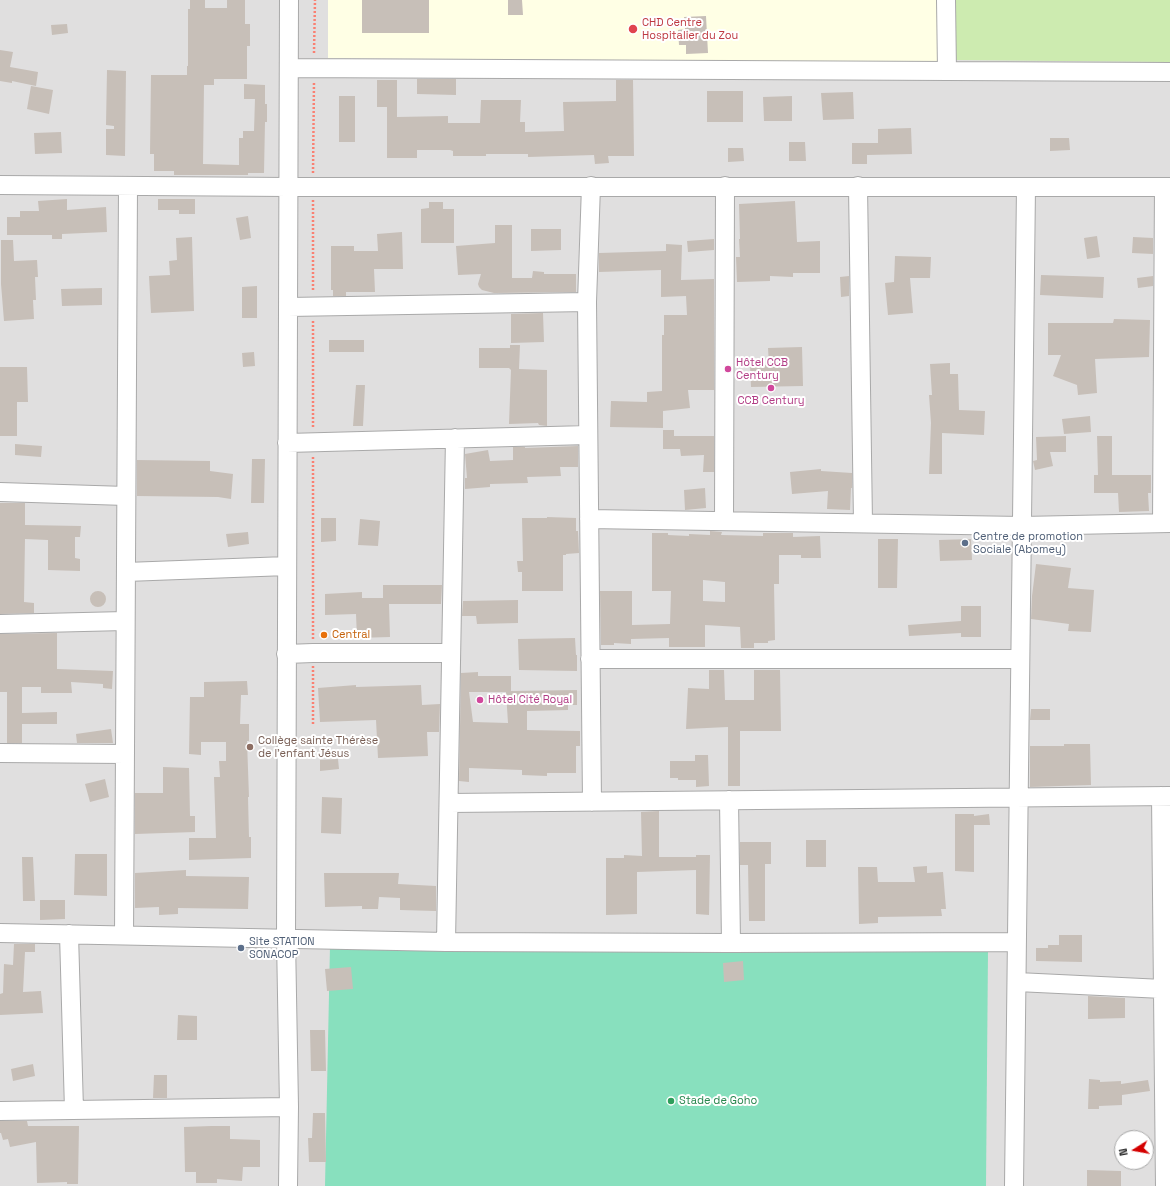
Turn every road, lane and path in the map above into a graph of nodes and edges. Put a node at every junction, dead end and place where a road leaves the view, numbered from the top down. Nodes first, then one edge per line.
1 (289, 0) edge
2 (315, 0) edge
3 (946, 0) edge
4 (314, 67) junction
5 (289, 68) junction
6 (947, 71) junction
7 (1170, 72) edge
8 (0, 185) edge
9 (128, 186) junction
10 (313, 186) junction
11 (591, 186) junction
12 (725, 186) junction
13 (858, 186) junction
14 (1026, 186) junction
15 (288, 187) junction
16 (1167, 187) edge
17 (587, 302) junction
18 (313, 306) junction
19 (288, 307) junction
20 (588, 435) junction
21 (455, 438) junction
22 (313, 442) junction
23 (287, 443) junction
24 (0, 492) edge
25 (126, 496) junction
26 (589, 519) junction
27 (724, 521) junction
28 (863, 523) junction
29 (1166, 523) edge
30 (1022, 526) junction
31 (287, 566) junction
32 (126, 572) junction
33 (126, 621) junction
34 (0, 624) edge
35 (313, 653) junction
36 (451, 653) junction
37 (286, 654) junction
38 (590, 659) junction
39 (1020, 659) junction
40 (313, 725) dead end
41 (0, 753) edge
42 (125, 754) junction
43 (1165, 796) edge
44 (1019, 797) junction
45 (729, 800) junction
46 (592, 802) junction
47 (448, 803) junction
48 (0, 932) edge
49 (69, 934) junction
50 (124, 935) junction
51 (286, 939) junction
52 (446, 942) junction
53 (1017, 942) junction
54 (731, 943) junction
55 (1017, 982) junction
56 (1162, 989) junction
57 (288, 1107) junction
58 (74, 1110) junction
59 (0, 1111) edge
60 (288, 1186) edge
61 (1014, 1186) edge
62 (1165, 1186) edge

1 - 5 street
2 - 4 path
3 - 6 street
4 - 5 street
4 - 6 street
4 - 10 path
5 - 15 street
6 - 7 street
8 - 9 street
9 - 15 street
9 - 25 street
10 - 11 street
10 - 15 street
10 - 18 path
11 - 12 street
11 - 17 street
12 - 13 street
12 - 27 street
13 - 14 street
13 - 28 street
14 - 16 street
14 - 30 street
15 - 19 street
16 - 29 street
17 - 18 street
17 - 20 street
18 - 19 street
18 - 22 path
19 - 23 street
20 - 21 street
20 - 26 street
21 - 22 street
21 - 36 street
22 - 23 street
22 - 35 path
23 - 31 street
24 - 25 street
25 - 32 street
26 - 27 street
26 - 38 street
27 - 28 street
28 - 30 street
29 - 30 street
30 - 39 street
31 - 32 street
31 - 37 street
32 - 33 street
33 - 34 street
33 - 42 street
35 - 36 street
35 - 37 street
35 - 40 path
36 - 47 street
37 - 51 street
38 - 39 street
38 - 46 street
39 - 44 street
41 - 42 street
42 - 50 street
43 - 44 street
43 - 56 street
44 - 45 street
44 - 53 street
45 - 46 street
45 - 54 street
46 - 47 street
47 - 52 street
48 - 49 street
49 - 50 street
49 - 58 street
50 - 51 street
51 - 52 street
51 - 57 street
52 - 54 street
53 - 54 street
53 - 55 street
55 - 56 street
55 - 61 street
56 - 62 street
57 - 58 street
57 - 60 street
58 - 59 street

